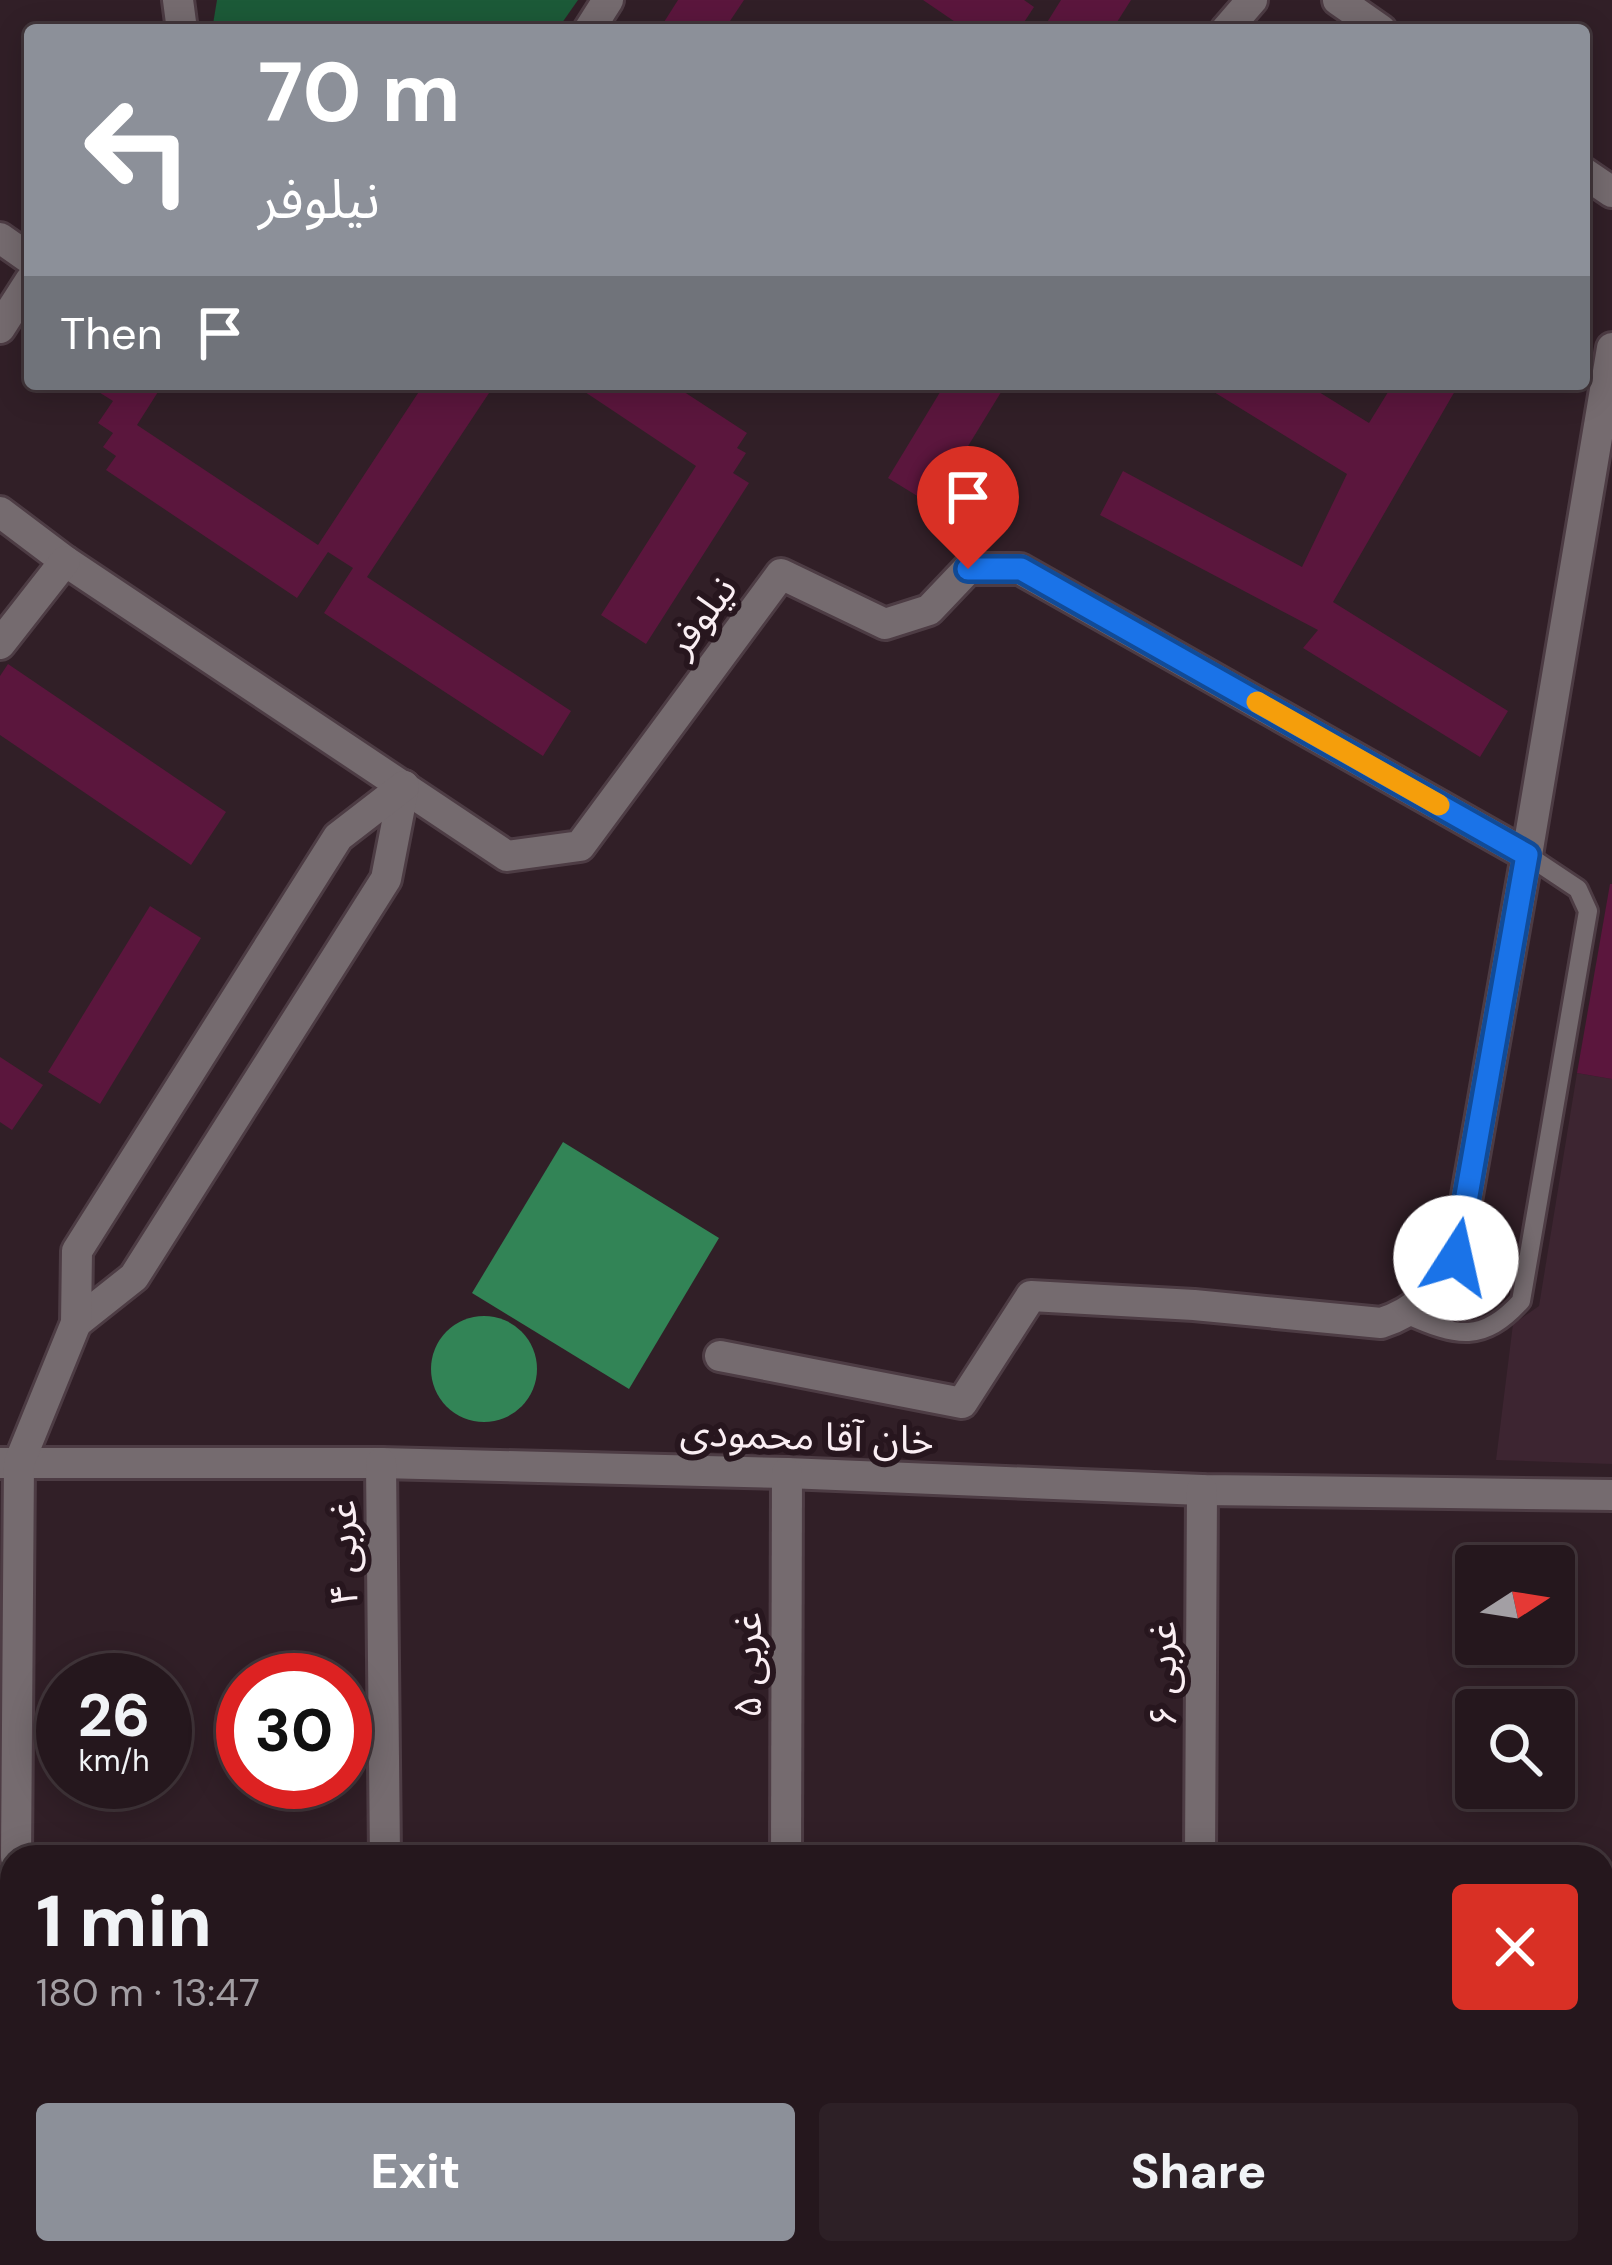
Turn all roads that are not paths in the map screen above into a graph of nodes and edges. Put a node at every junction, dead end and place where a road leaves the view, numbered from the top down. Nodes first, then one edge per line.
1 (1252, 0) edge
2 (1338, 0) edge
3 (1231, 24) edge
4 (1372, 24) edge
5 (18, 283) edge
6 (0, 328) edge
7 (1612, 348) edge
8 (0, 512) edge
9 (65, 561) junction
10 (0, 644) edge
11 (404, 786) junction
12 (1527, 855) junction
13 (1408, 1315) junction
14 (76, 1323) junction
15 (720, 1356) dead end
16 (9, 1463) edge
17 (381, 1463) junction
18 (787, 1473) junction
19 (1202, 1490) junction
20 (1612, 1496) edge
21 (16, 1845) edge
22 (385, 1845) edge
23 (786, 1845) edge
24 (1200, 1845) edge

1 - 3 street
2 - 4 street
5 - 6 street
7 - 12 street
8 - 9 street, نیلوفر
9 - 10 street
9 - 11 street, نیلوفر
11 - 12 street, نیلوفر
11 - 14 street
11 - 14 street
12 - 13 street
12 - 13 lane
13 - 15 street
14 - 16 street
16 - 17 street, خان آقا محمودی
16 - 21 street
17 - 18 street, خان آقا محمودی
17 - 22 street, ۴ غربی
18 - 19 street, خان آقا محمودی
18 - 23 street, ۵ غربی
19 - 20 street, خان آقا محمودی
19 - 24 street, ۶ غربی

